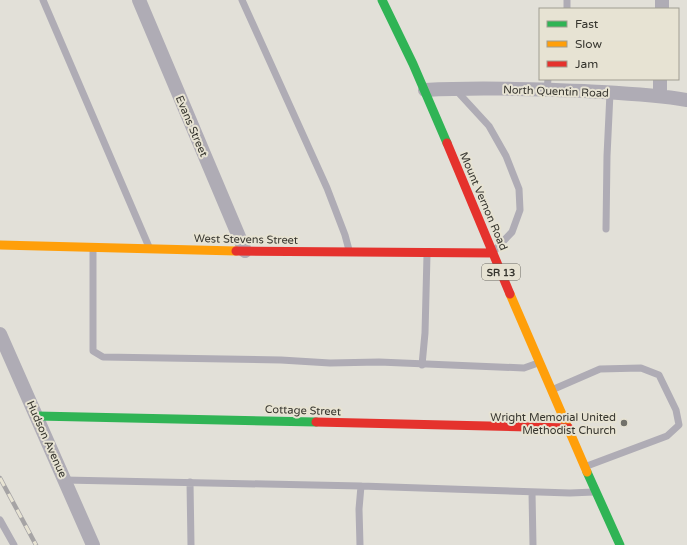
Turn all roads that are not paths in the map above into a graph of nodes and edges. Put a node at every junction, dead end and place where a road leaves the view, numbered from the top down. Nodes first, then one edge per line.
1 (43, 0) edge
2 (139, 0) edge
3 (242, 0) edge
4 (382, 0) edge
5 (660, 80) edge
6 (547, 84) edge
7 (455, 88) junction
8 (425, 90) junction
9 (610, 93) junction
10 (660, 95) junction
11 (687, 100) edge
12 (606, 229) dead end
13 (0, 245) edge
14 (93, 248) junction
15 (150, 249) junction
16 (245, 251) junction
17 (349, 252) junction
18 (427, 252) junction
19 (493, 253) junction
20 (0, 334) edge
21 (540, 362) junction
22 (422, 364) junction
23 (552, 389) junction
24 (37, 416) junction
25 (569, 428) junction
26 (585, 467) junction
27 (64, 480) junction
28 (190, 482) junction
29 (361, 486) junction
30 (532, 492) junction
31 (596, 492) junction
32 (0, 520) edge
33 (14, 545) edge
34 (92, 545) edge
35 (191, 545) edge
36 (360, 545) edge
37 (533, 545) edge
38 (620, 545) edge

1 - 15 lane
2 - 16 street, Evans Street
3 - 17 lane
4 - 8 main road, Mount Vernon Road / SR 13
5 - 10 street
6 - 7 street, North Quentin Road
6 - 9 street, North Quentin Road
7 - 8 street, North Quentin Road
7 - 19 lane
8 - 19 main road, Mount Vernon Road / SR 13
9 - 10 street, North Quentin Road
9 - 12 lane
10 - 11 street, North Quentin Road
13 - 14 main road, West Stevens Street
14 - 15 main road, West Stevens Street
14 - 22 lane
15 - 16 main road, West Stevens Street
16 - 17 main road, West Stevens Street
17 - 18 main road, West Stevens Street
18 - 19 main road, West Stevens Street
18 - 22 lane
19 - 21 main road, Mount Vernon Road / SR 13
20 - 24 street, Hudson Avenue
21 - 22 lane
21 - 23 main road, Mount Vernon Road / SR 13
23 - 25 main road, Mount Vernon Road / SR 13
23 - 26 lane
24 - 25 main road, Cottage Street
24 - 27 street, Hudson Avenue
25 - 26 main road, Mount Vernon Road / SR 13
26 - 31 main road, Mount Vernon Road / SR 13
27 - 28 lane
27 - 34 street, Hudson Avenue
28 - 29 lane
28 - 35 lane
29 - 30 lane
29 - 36 lane
30 - 31 lane
30 - 37 lane
31 - 38 main road, Mount Vernon Road / SR 13
32 - 33 lane

